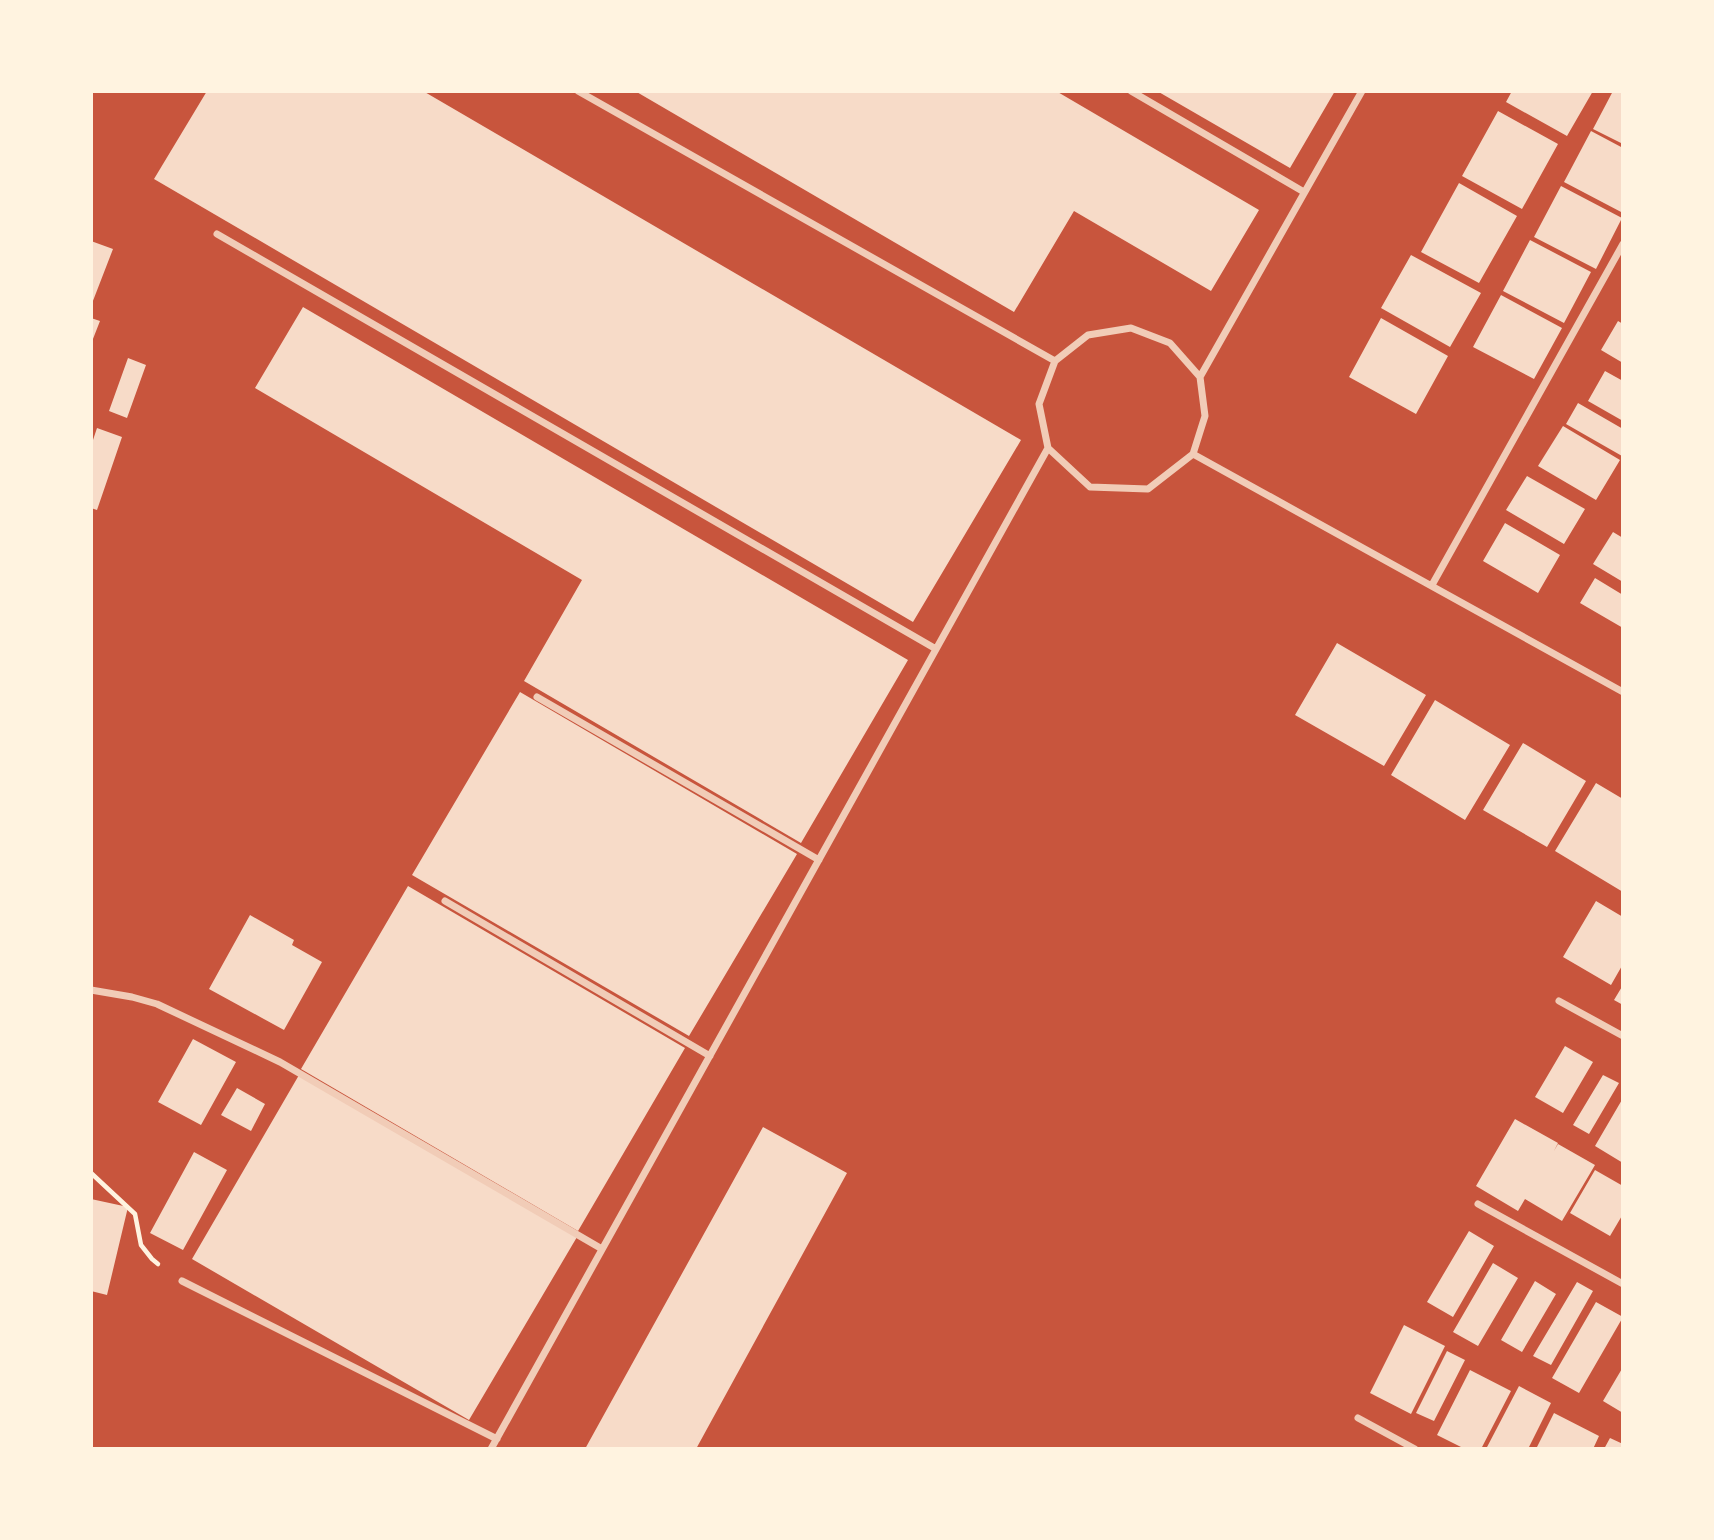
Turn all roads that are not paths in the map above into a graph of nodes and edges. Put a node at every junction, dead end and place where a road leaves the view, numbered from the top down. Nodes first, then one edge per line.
1 (578, 91) edge
2 (1131, 91) edge
3 (1362, 91) edge
4 (1304, 192) junction
5 (217, 234) dead end
6 (1623, 244) edge
7 (1055, 361) junction
8 (1200, 377) junction
9 (1048, 448) junction
10 (1193, 454) junction
11 (1432, 585) junction
12 (936, 649) junction
13 (1623, 692) edge
14 (537, 696) dead end
15 (819, 860) junction
16 (446, 901) dead end
17 (91, 990) edge
18 (1559, 1001) dead end
19 (1623, 1036) edge
20 (710, 1056) junction
21 (1478, 1204) dead end
22 (603, 1249) junction
23 (182, 1281) road end
24 (1623, 1284) edge
25 (1358, 1418) dead end
26 (497, 1439) junction
27 (491, 1449) edge
28 (1415, 1449) edge

1 - 7 street
2 - 4 street
3 - 4 street
4 - 8 street
5 - 12 street
6 - 11 street
7 - 8 street
7 - 9 street
8 - 10 street
9 - 10 street
9 - 12 street
10 - 11 street
11 - 13 street
12 - 15 street
14 - 15 street
15 - 20 street
16 - 20 street
17 - 22 street
18 - 19 street
20 - 22 street
21 - 24 street
22 - 26 street
23 - 26 street
25 - 28 street
26 - 27 street

